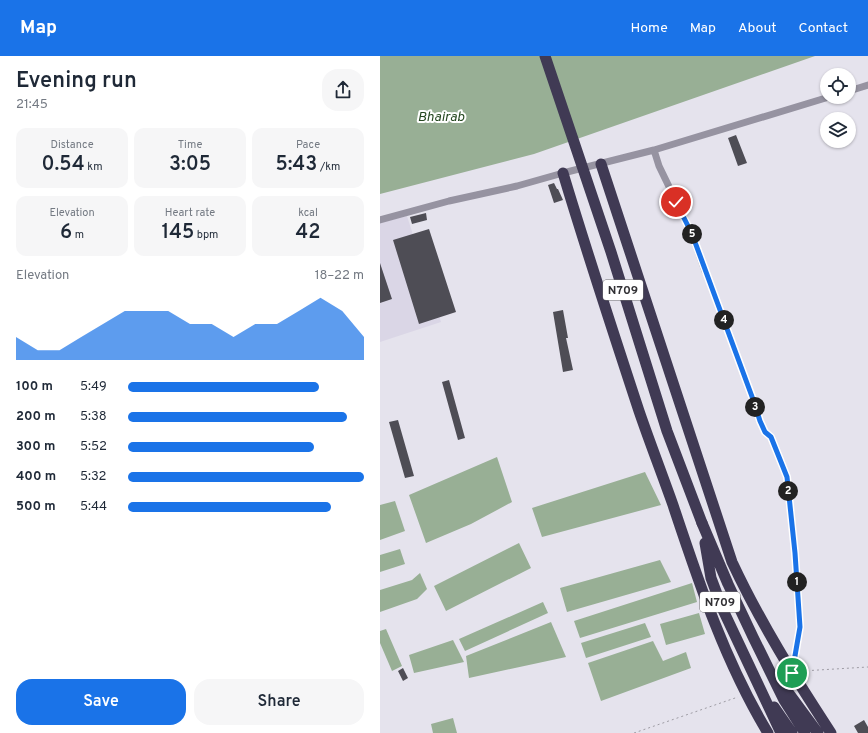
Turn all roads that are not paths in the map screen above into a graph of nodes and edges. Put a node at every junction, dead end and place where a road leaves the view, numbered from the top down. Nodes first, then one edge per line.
1 (545, 56) edge
2 (868, 85) edge
3 (856, 89) edge
4 (820, 100) edge
5 (654, 150) junction
6 (601, 164) junction
7 (563, 173) junction
8 (380, 220) edge
9 (705, 271) road end
10 (702, 523) junction
11 (770, 668) junction
12 (754, 676) junction
13 (768, 733) edge
14 (776, 733) edge
15 (781, 733) edge
16 (786, 733) edge
17 (792, 733) edge
18 (800, 733) edge
19 (805, 733) edge
20 (811, 733) edge
21 (818, 733) edge
22 (831, 733) edge

1 - 10 highway, N709, bridge
2 - 3 street
4 - 5 street
5 - 6 street
5 - 9 street
6 - 7 street
6 - 22 highway
7 - 8 street
7 - 13 highway
10 - 11 highway, N709
10 - 12 highway, N709
11 - 18 highway, N709
11 - 19 highway, N709
11 - 20 highway, N709
11 - 21 highway, N709
12 - 14 highway, N709
12 - 15 highway, N709
12 - 16 highway, N709
12 - 17 highway, N709

